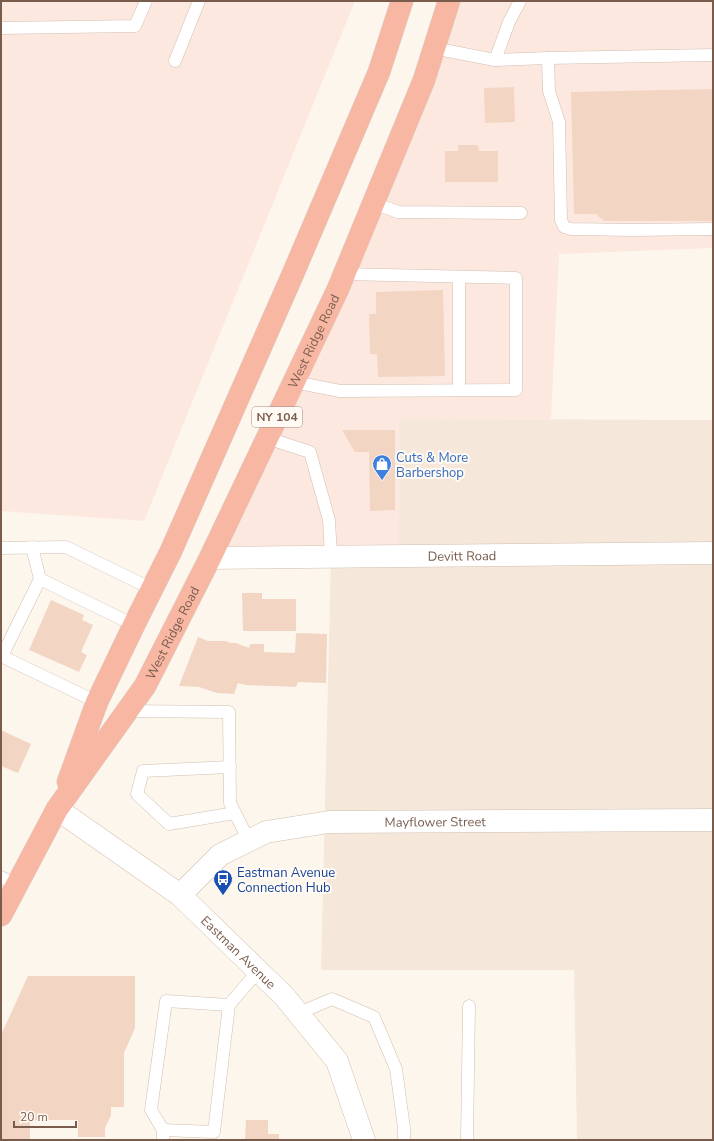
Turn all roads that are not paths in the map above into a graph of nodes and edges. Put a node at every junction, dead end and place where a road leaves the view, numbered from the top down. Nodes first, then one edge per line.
1 (146, 1) edge
2 (199, 1) edge
3 (402, 1) edge
4 (449, 1) edge
5 (520, 1) edge
6 (1, 28) edge
7 (434, 48) junction
8 (713, 55) edge
9 (548, 58) junction
10 (175, 60) dead end
11 (495, 60) junction
12 (373, 203) junction
13 (521, 213) dead end
14 (713, 228) edge
15 (344, 274) junction
16 (459, 276) junction
17 (294, 382) junction
18 (458, 390) junction
19 (267, 438) junction
20 (1, 548) edge
21 (32, 548) junction
22 (713, 553) edge
23 (331, 557) junction
24 (210, 558) junction
25 (40, 579) junction
26 (152, 589) junction
27 (134, 625) junction
28 (1, 656) edge
29 (97, 702) junction
30 (127, 711) junction
31 (230, 767) junction
32 (58, 809) junction
33 (235, 813) junction
34 (713, 820) edge
35 (248, 841) junction
36 (9, 881) edge
37 (180, 895) junction
38 (1, 915) edge
39 (258, 971) junction
40 (229, 1005) junction
41 (469, 1006) dead end
42 (299, 1013) junction
43 (163, 1135) edge
44 (364, 1140) edge
45 (404, 1140) edge
46 (467, 1140) edge

1 - 6 lane
2 - 10 lane
3 - 26 highway, West Ridge Road / NY 104
4 - 7 highway, West Ridge Road / NY 104
5 - 11 lane
7 - 11 lane
7 - 12 highway, West Ridge Road / NY 104
8 - 9 lane
9 - 11 lane
9 - 14 lane
12 - 13 lane
12 - 15 highway, West Ridge Road / NY 104
15 - 16 lane
15 - 17 highway, West Ridge Road / NY 104
16 - 18 lane
16 - 18 lane
17 - 18 lane
17 - 19 highway, West Ridge Road / NY 104
19 - 23 lane
19 - 24 highway, West Ridge Road / NY 104
20 - 21 lane
21 - 25 lane
21 - 26 lane
22 - 23 street, Devitt Road
23 - 24 street, Devitt Road
24 - 30 highway, West Ridge Road / NY 104
25 - 27 lane
25 - 28 lane
26 - 27 highway, West Ridge Road / NY 104
27 - 29 highway, West Ridge Road / NY 104
28 - 29 lane
29 - 32 highway, West Ridge Road / NY 104
30 - 31 lane
30 - 32 highway, West Ridge Road / NY 104
31 - 33 lane
31 - 33 lane
32 - 36 highway, West Ridge Road / NY 104
32 - 37 street, Eastman Avenue
33 - 35 lane
34 - 35 street, Mayflower Street
35 - 37 street, Mayflower Street
36 - 38 highway, West Ridge Road / NY 104
37 - 39 street, Eastman Avenue
39 - 40 lane
39 - 42 street, Eastman Avenue
40 - 43 lane
40 - 43 lane
41 - 46 lane
42 - 44 street, Eastman Avenue
42 - 45 lane

